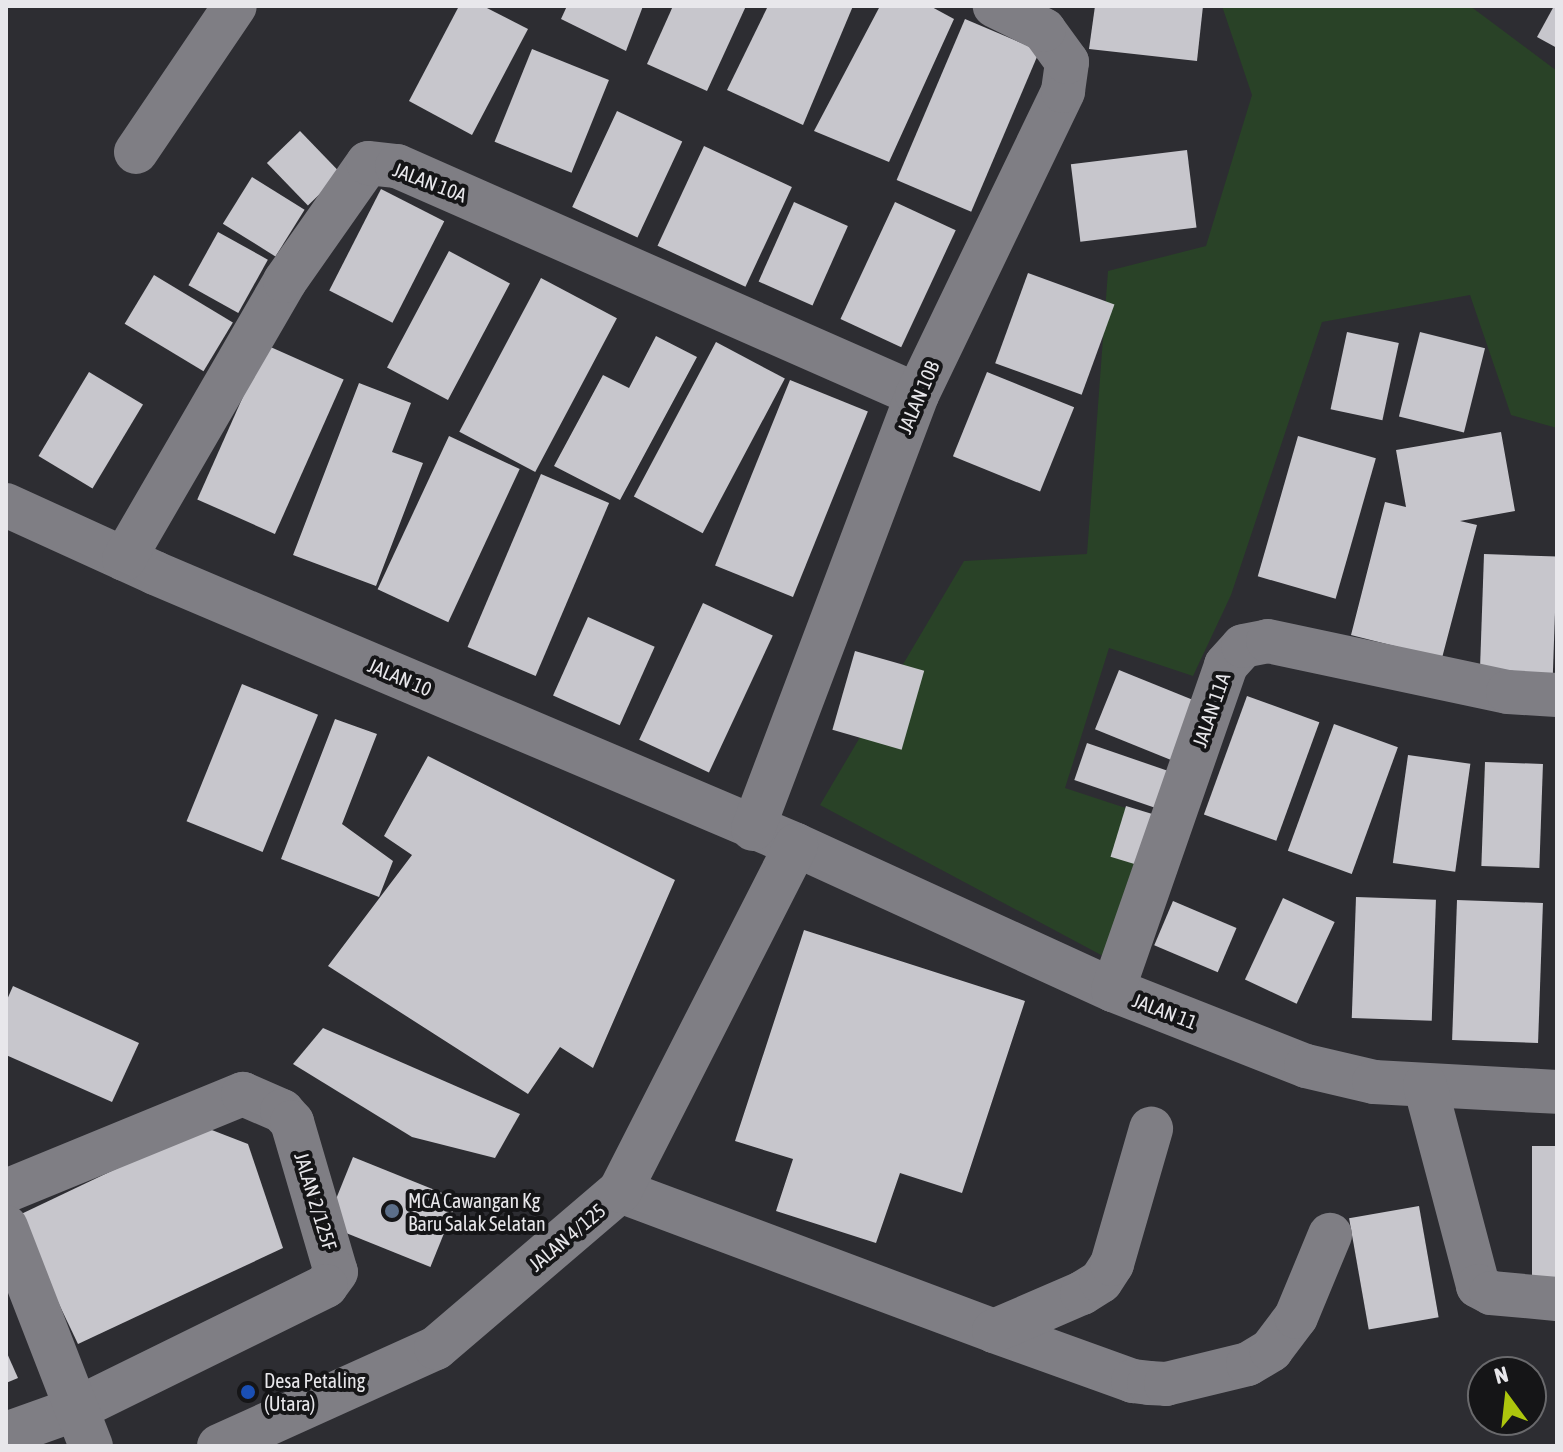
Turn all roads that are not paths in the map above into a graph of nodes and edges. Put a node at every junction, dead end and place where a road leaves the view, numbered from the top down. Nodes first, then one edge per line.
1 (235, 6) edge
2 (995, 6) edge
3 (136, 152) dead end
4 (917, 395) junction
5 (6, 505) edge
6 (124, 559) junction
7 (1557, 695) edge
8 (753, 829) junction
9 (796, 845) junction
10 (1113, 990) junction
11 (1425, 1085) junction
12 (1557, 1092) edge
13 (1151, 1129) dead end
14 (6, 1191) edge
15 (620, 1191) junction
16 (6, 1227) edge
17 (1330, 1235) dead end
18 (1557, 1299) edge
19 (994, 1331) junction
20 (83, 1427) edge
21 (6, 1434) edge
22 (219, 1446) edge

1 - 3 street
2 - 4 street, JALAN 10B
4 - 6 street, JALAN 10A
4 - 8 street, JALAN 10B
5 - 6 street, JALAN 10
6 - 8 street, JALAN 10
7 - 10 street, JALAN 11A
8 - 9 street, JALAN 10
9 - 10 street, JALAN 11
9 - 15 street, JALAN 4/125
10 - 11 street, JALAN 11
11 - 12 street, JALAN 11
11 - 18 street
13 - 19 street
14 - 20 street, JALAN 2/125F
15 - 19 street
15 - 22 street, JALAN 4/125
16 - 20 street
17 - 19 street
20 - 21 street, JALAN 2/125F

